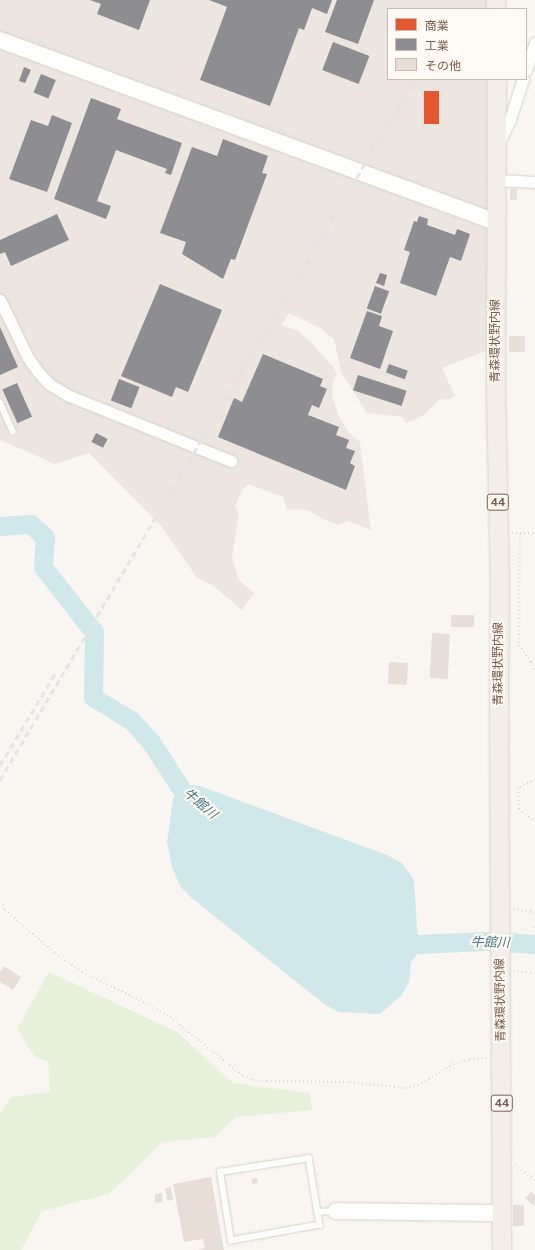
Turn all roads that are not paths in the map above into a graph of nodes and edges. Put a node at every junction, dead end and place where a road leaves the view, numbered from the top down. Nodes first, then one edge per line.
1 (0, 40) edge
2 (535, 42) edge
3 (527, 67) edge
4 (497, 80) edge
5 (523, 80) edge
6 (496, 145) junction
7 (496, 180) junction
8 (535, 182) edge
9 (496, 222) junction
10 (0, 300) edge
11 (0, 402) edge
12 (13, 431) dead end
13 (231, 461) dead end
14 (336, 1211) joint
15 (318, 1212) junction
16 (502, 1213) junction
17 (502, 1250) edge

1 - 9 street
2 - 3 street
4 - 6 main road, 青森環状野内線 / 44
5 - 6 street
6 - 7 main road, 青森環状野内線 / 44
7 - 8 street
7 - 9 main road, 青森環状野内線 / 44
9 - 16 main road, 青森環状野内線 / 44
10 - 13 street
11 - 12 lane
14 - 15 lane
14 - 16 street
15 - 15 lane
16 - 17 main road, 青森環状野内線 / 44

